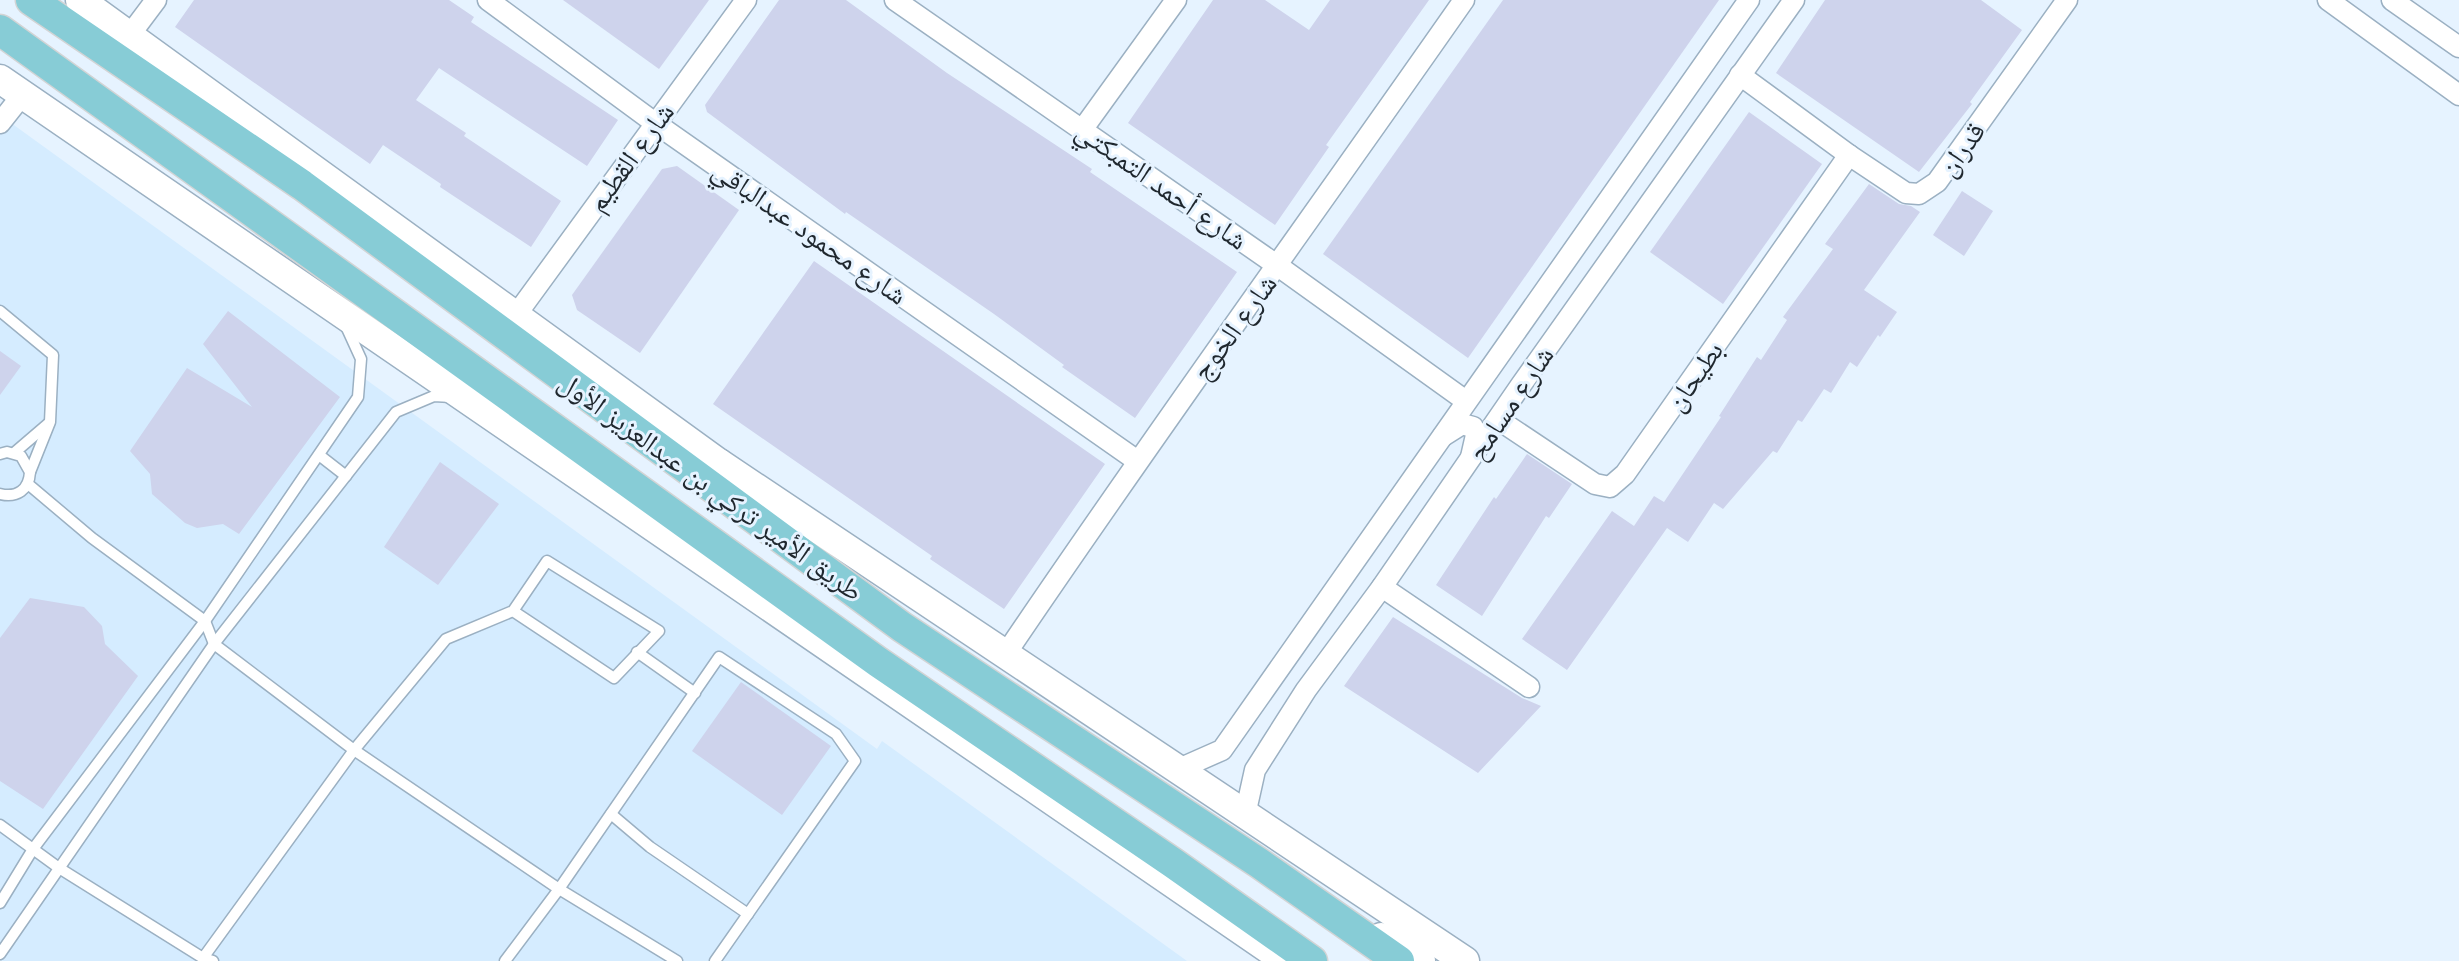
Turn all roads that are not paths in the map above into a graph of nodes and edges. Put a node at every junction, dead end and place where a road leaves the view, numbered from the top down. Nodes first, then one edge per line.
1 (31, 0) edge
2 (80, 0) edge
3 (156, 0) edge
4 (488, 0) edge
5 (746, 0) edge
6 (895, 0) edge
7 (1176, 0) edge
8 (1464, 0) edge
9 (1749, 0) edge
10 (1794, 0) edge
11 (2067, 0) edge
12 (2328, 0) edge
13 (2392, 0) edge
14 (0, 30) edge
15 (129, 36) junction
16 (2459, 47) edge
17 (1740, 75) junction
18 (6, 83) edge
19 (2459, 95) edge
20 (0, 123) edge
21 (655, 123) junction
22 (1082, 130) junction
23 (1849, 155) junction
24 (1278, 266) junction
25 (0, 311) edge
26 (339, 312) junction
27 (516, 315) junction
28 (1495, 361) junction
29 (1521, 385) junction
30 (463, 397) junction
31 (1466, 401) junction
32 (1499, 420) junction
33 (50, 422) junction
34 (1439, 439) junction
35 (14, 453) junction
36 (0, 454) edge
37 (319, 455) junction
38 (1136, 460) junction
39 (1470, 461) junction
40 (719, 463) junction
41 (30, 472) junction
42 (346, 476) junction
43 (28, 484) junction
44 (0, 495) edge
45 (747, 513) junction
46 (1382, 587) junction
47 (513, 611) junction
48 (205, 621) junction
49 (214, 644) junction
50 (637, 652) junction
51 (1005, 655) junction
52 (1275, 675) junction
53 (1529, 687) dead end
54 (1306, 690) junction
55 (695, 693) junction
56 (354, 750) junction
57 (1179, 769) junction
58 (611, 814) junction
59 (1245, 815) junction
60 (0, 825) edge
61 (33, 849) junction
62 (1259, 863) junction
63 (59, 868) junction
64 (559, 889) junction
65 (0, 903) edge
66 (748, 914) junction
67 (0, 954) edge
68 (208, 960) edge
69 (505, 961) edge
70 (677, 961) edge
71 (715, 961) edge
72 (1286, 961) edge
73 (1312, 961) edge
74 (1399, 961) edge
75 (1421, 961) edge
76 (1465, 961) edge

1 - 45 main road, طريق الأمير تركي بن عبدالعزيز الأول
2 - 15 main road
3 - 15 street
4 - 21 street, شارع محمود عبدالباقي
5 - 21 street, شارع القطيم
6 - 22 street, شارع أحمد التمبكتي
7 - 22 street
8 - 24 street, شارع الخوج
9 - 28 street, شارع مسامح
10 - 17 street, شارع مسامح
11 - 23 street, قدران
12 - 19 street
13 - 16 street
14 - 73 main road, طريق الأمير تركي بن عبدالعزيز الأول
15 - 27 main road
17 - 23 street, قدران
17 - 29 street, شارع مسامح
18 - 20 street
18 - 26 main road
21 - 27 street, شارع القطيم
21 - 38 street, شارع محمود عبدالباقي
22 - 24 street, شارع أحمد التمبكتي
23 - 32 street, بطيحان
24 - 31 street, شارع أحمد التمبكتي
24 - 38 street, شارع الخوج
25 - 33 lane
26 - 30 main road
26 - 37 lane
27 - 40 main road
28 - 29 street
28 - 31 street, شارع مسامح
29 - 32 street, شارع مسامح
30 - 42 lane
30 - 72 main road
31 - 34 street, شارع مسامح
32 - 39 street, شارع مسامح
33 - 35 lane
33 - 41 lane
34 - 39 street
34 - 52 street, شارع مسامح
35 - 36 lane
35 - 41 lane
37 - 42 lane
37 - 48 lane
38 - 51 street, شارع الخوج
39 - 46 street, شارع مسامح
40 - 45 main road
40 - 51 main road
41 - 43 lane
42 - 49 lane
43 - 44 lane
43 - 48 lane
45 - 62 main road, طريق الأمير تركي بن عبدالعزيز الأول
46 - 53 street
46 - 54 street, شارع مسامح
47 - 50 lane
47 - 50 lane
47 - 56 lane
48 - 49 lane
48 - 61 lane
49 - 56 lane
49 - 63 lane
50 - 55 lane
51 - 57 main road
52 - 54 street
52 - 57 street, شارع مسامح
54 - 59 street, شارع مسامح
55 - 58 lane
55 - 66 lane
56 - 64 lane
56 - 68 lane
57 - 59 main road
58 - 64 lane
58 - 66 lane
59 - 76 main road
60 - 61 lane
61 - 63 lane
61 - 65 lane
62 - 74 main road, طريق الأمير تركي بن عبدالعزيز الأول
62 - 75 main road
63 - 67 lane
63 - 68 lane
64 - 69 lane
64 - 70 lane
66 - 71 lane

